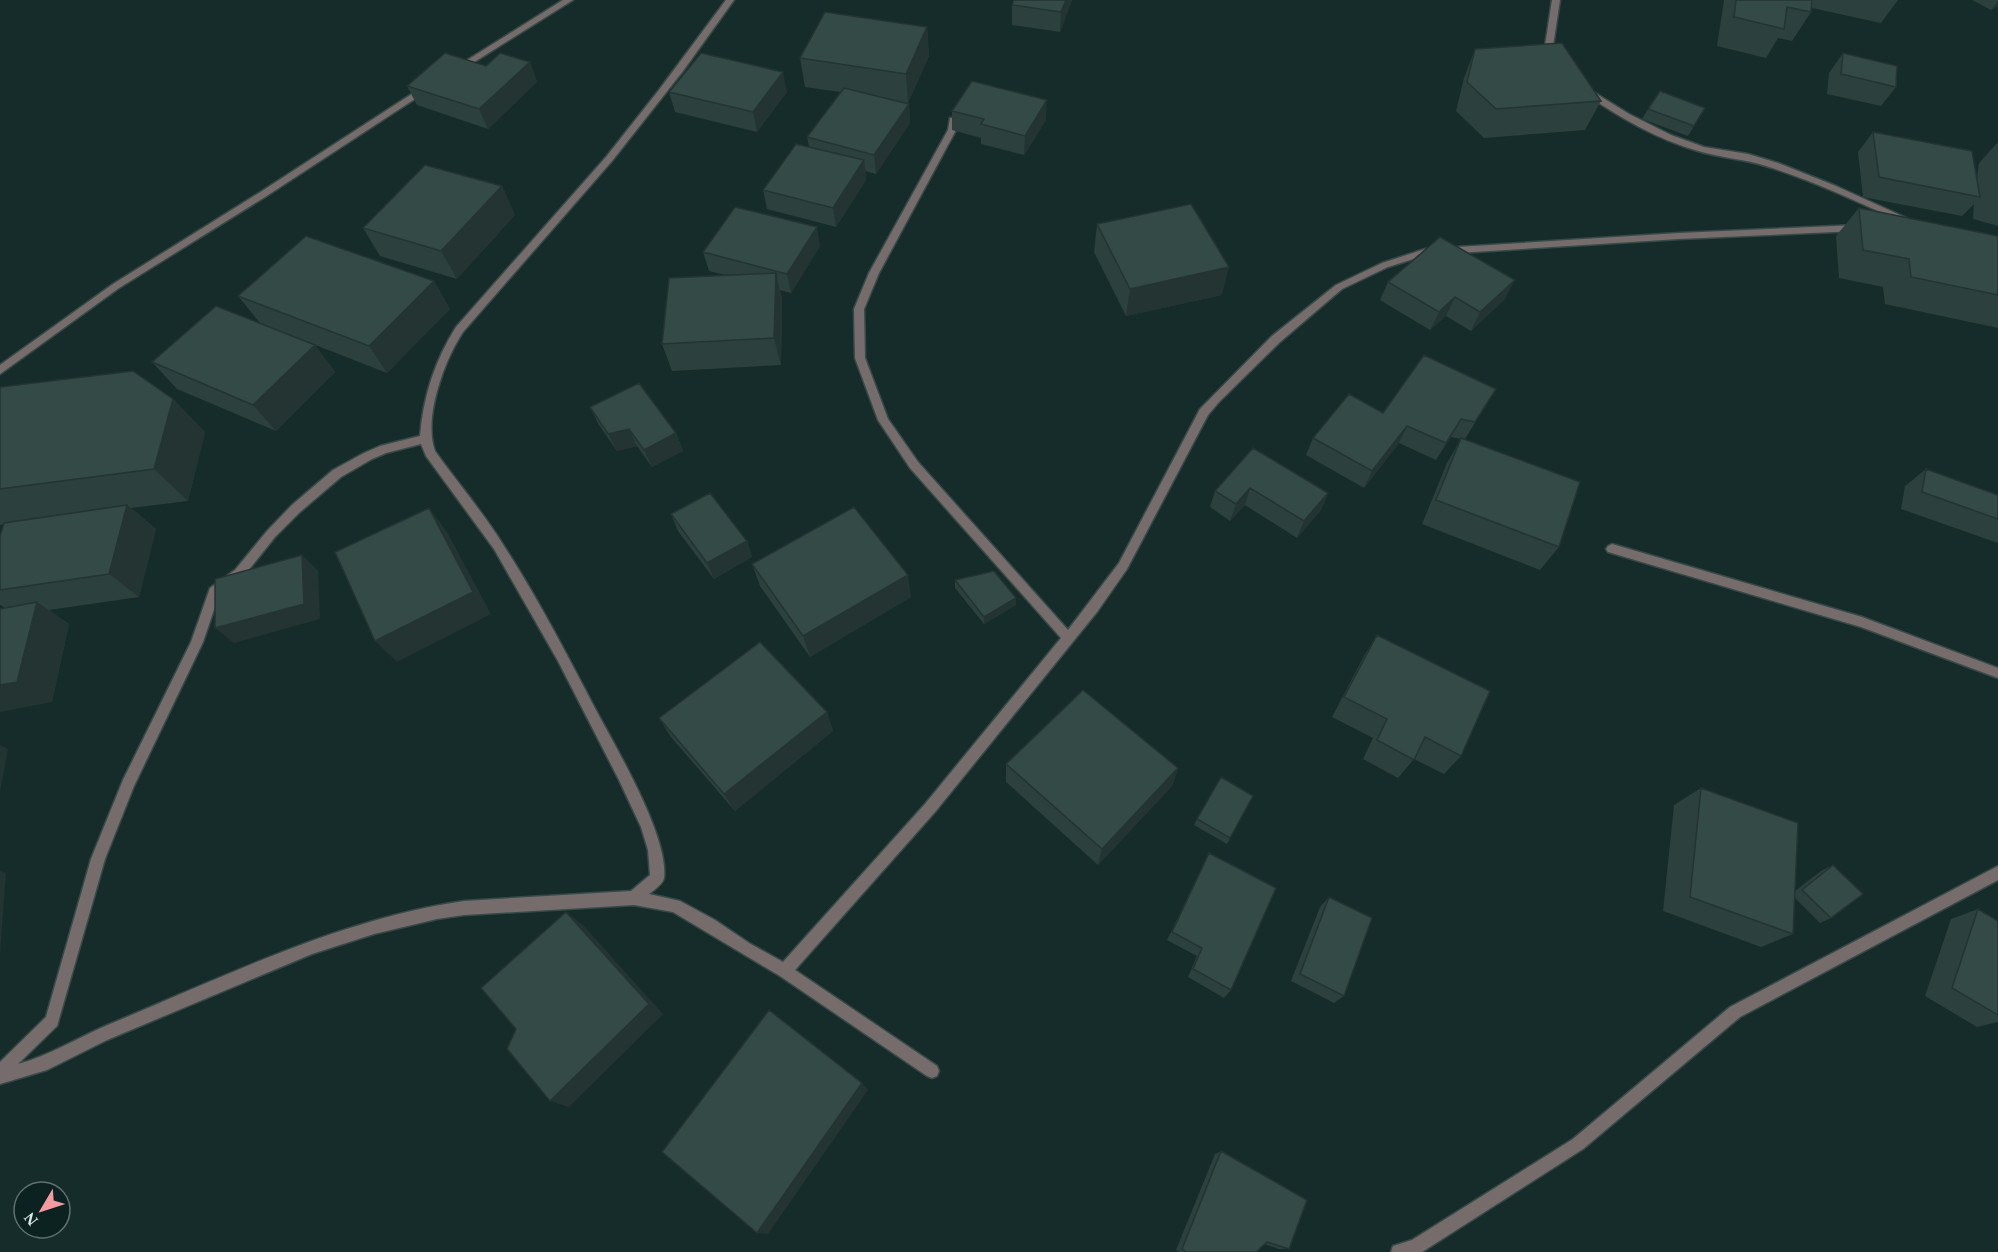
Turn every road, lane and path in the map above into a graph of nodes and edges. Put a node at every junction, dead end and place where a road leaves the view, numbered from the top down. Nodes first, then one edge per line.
1 (569, 0) edge
2 (730, 0) edge
3 (1556, 0) edge
4 (1562, 64) edge
5 (450, 74) edge
6 (1575, 82) edge
7 (431, 85) edge
8 (953, 120) edge
9 (1895, 226) edge
10 (1874, 227) edge
11 (0, 370) edge
12 (425, 439) junction
13 (1612, 549) dead end
14 (1069, 639) junction
15 (1998, 673) edge
16 (1998, 873) edge
17 (634, 898) junction
18 (785, 972) junction
19 (932, 1071) dead end
20 (0, 1072) edge
21 (0, 1077) edge
22 (1399, 1252) edge

1 - 5 street
2 - 12 street
3 - 4 street
6 - 9 street
7 - 11 street
8 - 14 street
10 - 14 street
12 - 17 street
12 - 20 street
13 - 15 street
14 - 18 street
16 - 22 street
17 - 18 street
17 - 21 street
18 - 19 street

